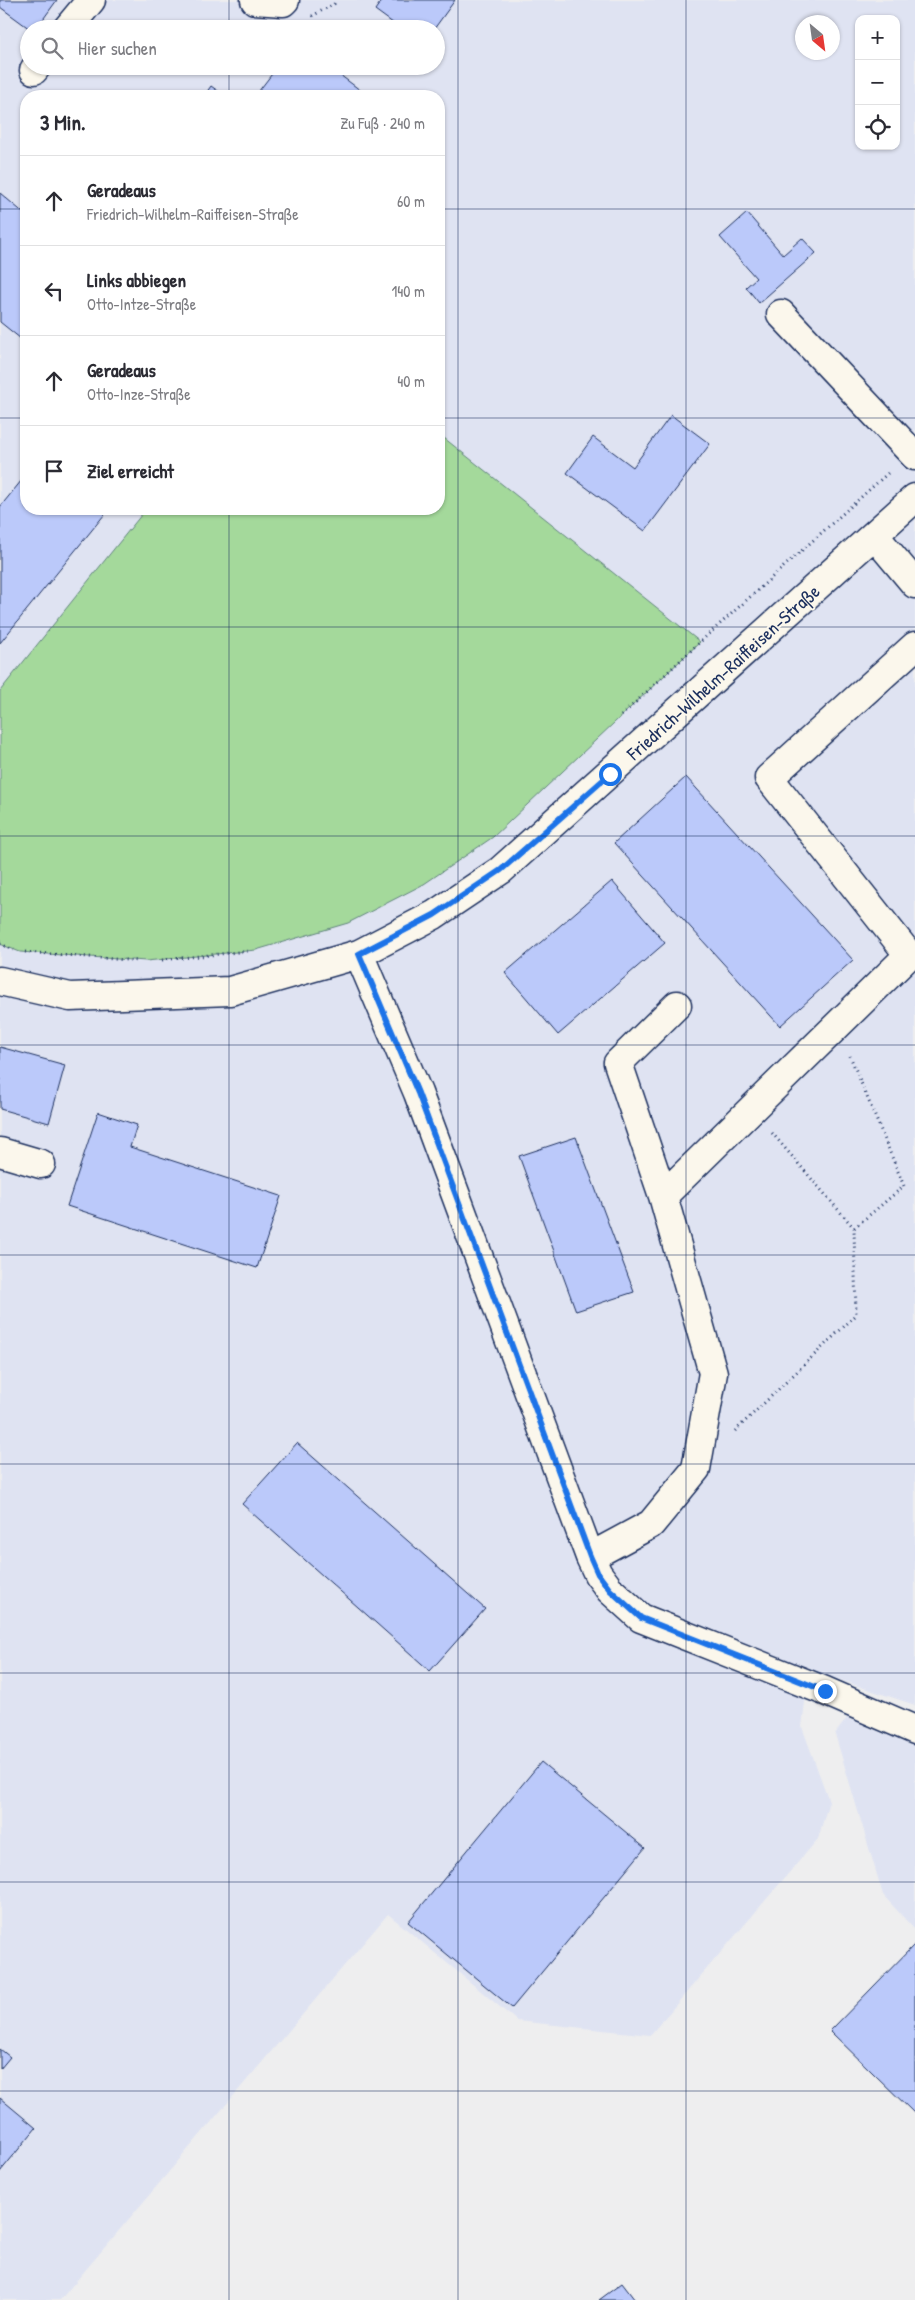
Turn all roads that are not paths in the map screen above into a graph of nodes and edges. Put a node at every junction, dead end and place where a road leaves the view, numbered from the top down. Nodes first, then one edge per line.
1 (91, 0) edge
2 (255, 0) edge
3 (285, 0) edge
4 (74, 20) edge
5 (782, 314) dead end
6 (913, 454) edge
7 (915, 498) edge
8 (874, 535) junction
9 (915, 584) edge
10 (915, 646) edge
11 (359, 954) junction
12 (0, 981) edge
13 (677, 1005) dead end
14 (0, 1152) edge
15 (41, 1164) dead end
16 (664, 1196) junction
17 (590, 1556) junction
18 (915, 1730) edge

1 - 4 street
2 - 3 street
5 - 6 street
7 - 8 street, Friedrich-Wilhelm-Raiffeisen-Straße
8 - 9 street
8 - 11 street, Friedrich-Wilhelm-Raiffeisen-Straße
10 - 16 street
11 - 12 street, Friedrich-Wilhelm-Raiffeisen-Straße
11 - 17 street
13 - 16 street
14 - 15 street
16 - 17 street
17 - 18 street

